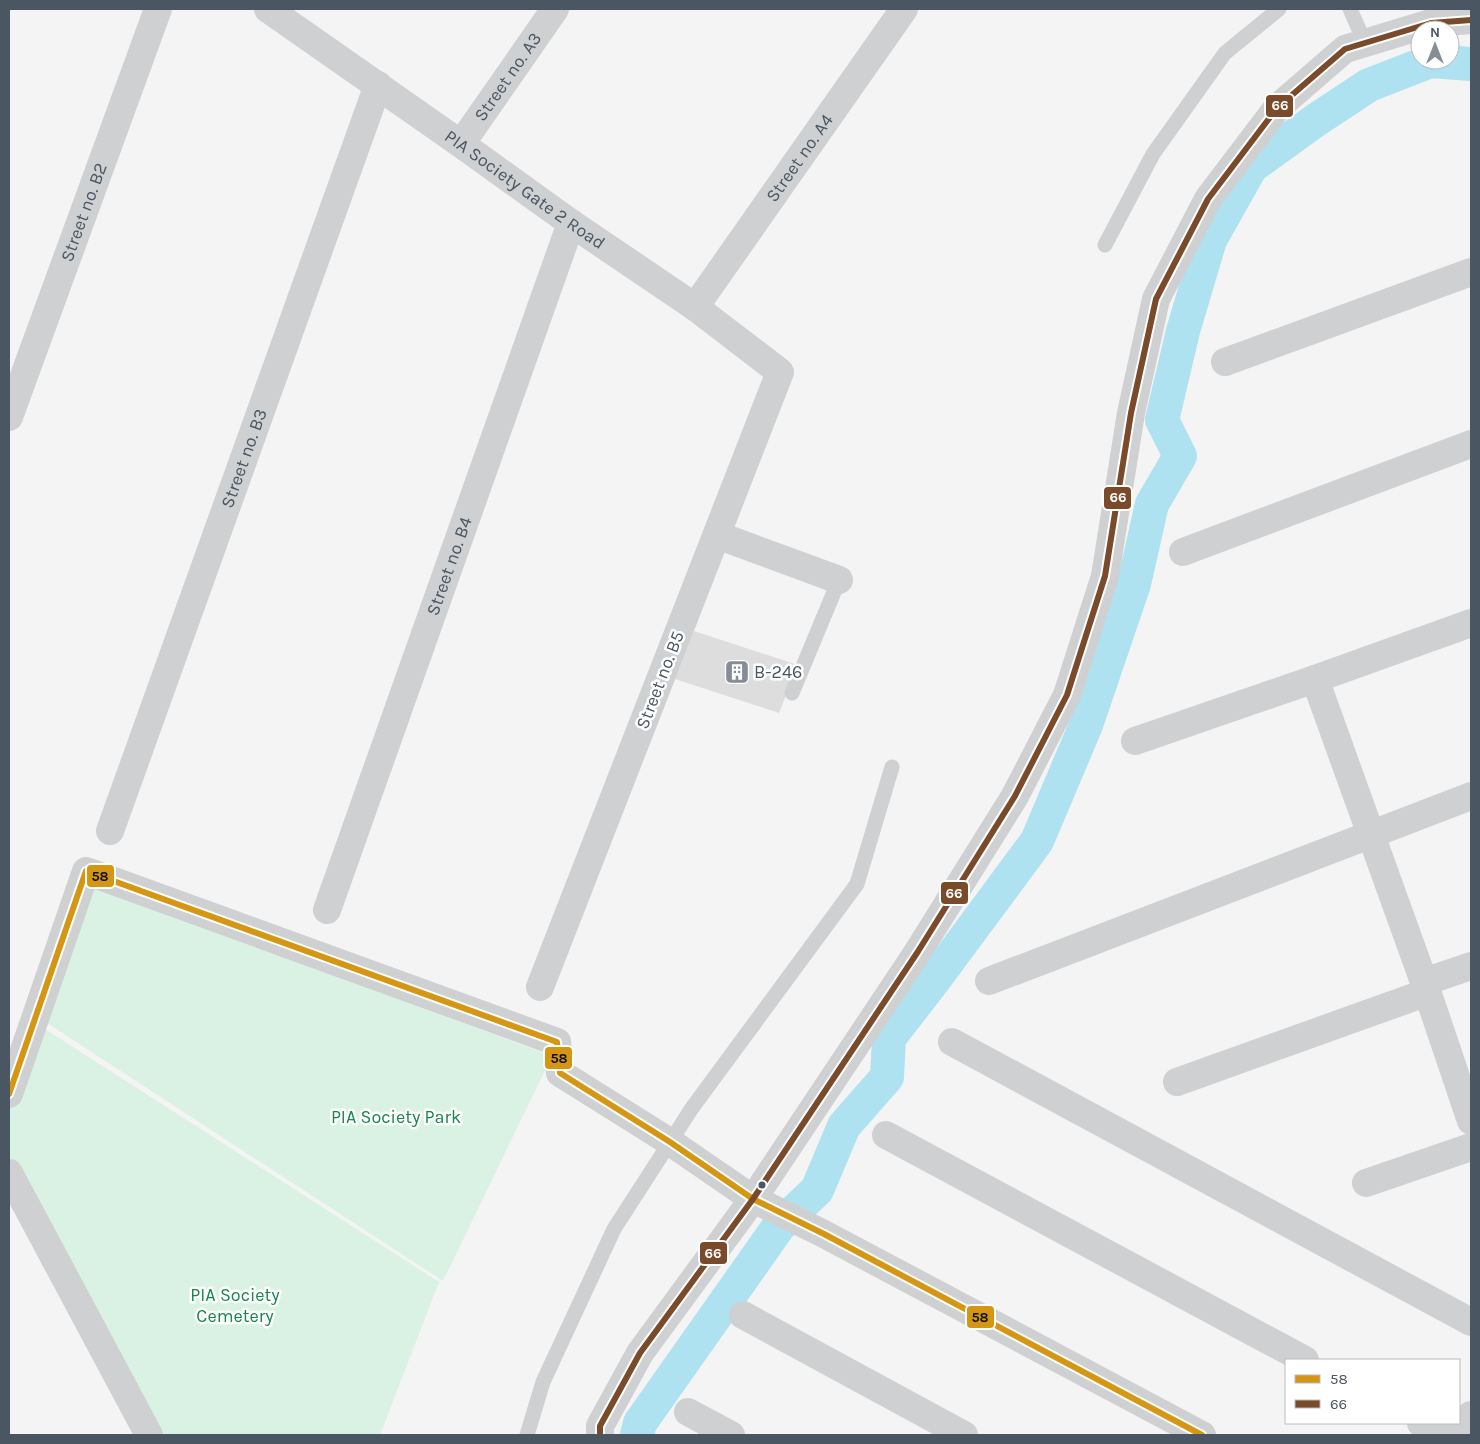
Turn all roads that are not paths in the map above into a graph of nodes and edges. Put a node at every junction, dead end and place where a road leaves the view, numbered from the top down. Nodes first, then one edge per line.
1 (158, 9) edge
2 (268, 9) edge
3 (555, 9) edge
4 (904, 9) edge
5 (1279, 9) edge
6 (1350, 9) edge
7 (1469, 16) edge
8 (1365, 43) junction
9 (378, 86) junction
10 (462, 144) junction
11 (571, 223) junction
12 (1105, 246) dead end
13 (1471, 272) edge
14 (695, 307) junction
15 (1225, 362) dead end
16 (780, 372) joint
17 (9, 417) edge
18 (1471, 444) edge
19 (717, 534) junction
20 (1183, 552) dead end
21 (839, 580) joint
22 (1471, 623) edge
23 (1315, 679) junction
24 (792, 693) dead end
25 (1135, 741) dead end
26 (892, 767) dead end
27 (1471, 796) edge
28 (110, 831) dead end
29 (1371, 834) junction
30 (327, 910) dead end
31 (1471, 966) edge
32 (989, 981) dead end
33 (540, 987) dead end
34 (1426, 987) junction
35 (952, 1042) dead end
36 (1177, 1082) dead end
37 (9, 1094) edge
38 (1471, 1121) edge
39 (886, 1135) dead end
40 (670, 1142) junction
41 (1471, 1147) edge
42 (9, 1172) edge
43 (1366, 1183) dead end
44 (764, 1205) junction
45 (743, 1315) dead end
46 (1471, 1322) edge
47 (1303, 1359) edge
48 (688, 1412) dead end
49 (1471, 1416) edge
50 (1423, 1424) edge
51 (149, 1435) edge
52 (527, 1435) edge
53 (600, 1435) edge
54 (731, 1435) edge
55 (964, 1435) edge
56 (1202, 1435) edge
57 (1445, 1435) edge
58 (1458, 1435) edge

1 - 17 street, Street no. B2
2 - 9 street, PIA Society Gate 2 Road
3 - 10 street, Street no. A3
4 - 14 street, Street no. A4
5 - 12 lane
6 - 8 lane
7 - 8 street
8 - 44 street
9 - 10 street, PIA Society Gate 2 Road
9 - 28 street, Street no. B3
10 - 11 street, PIA Society Gate 2 Road
11 - 14 street, PIA Society Gate 2 Road
11 - 30 street, Street no. B4
13 - 15 street
14 - 16 street, PIA Society Gate 2 Road
16 - 19 street, Street no. B5
18 - 20 street
19 - 21 street
19 - 33 street, Street no. B5
21 - 24 lane
22 - 23 street
23 - 25 street
23 - 29 street
26 - 40 lane
27 - 29 street
29 - 32 street
29 - 34 street
31 - 34 street
34 - 36 street
34 - 38 street
35 - 46 street
37 - 40 street
39 - 47 street
40 - 44 street
40 - 52 lane
41 - 43 street
42 - 51 street
44 - 53 street
44 - 56 street
45 - 55 street
48 - 54 street
49 - 58 street
50 - 57 street

